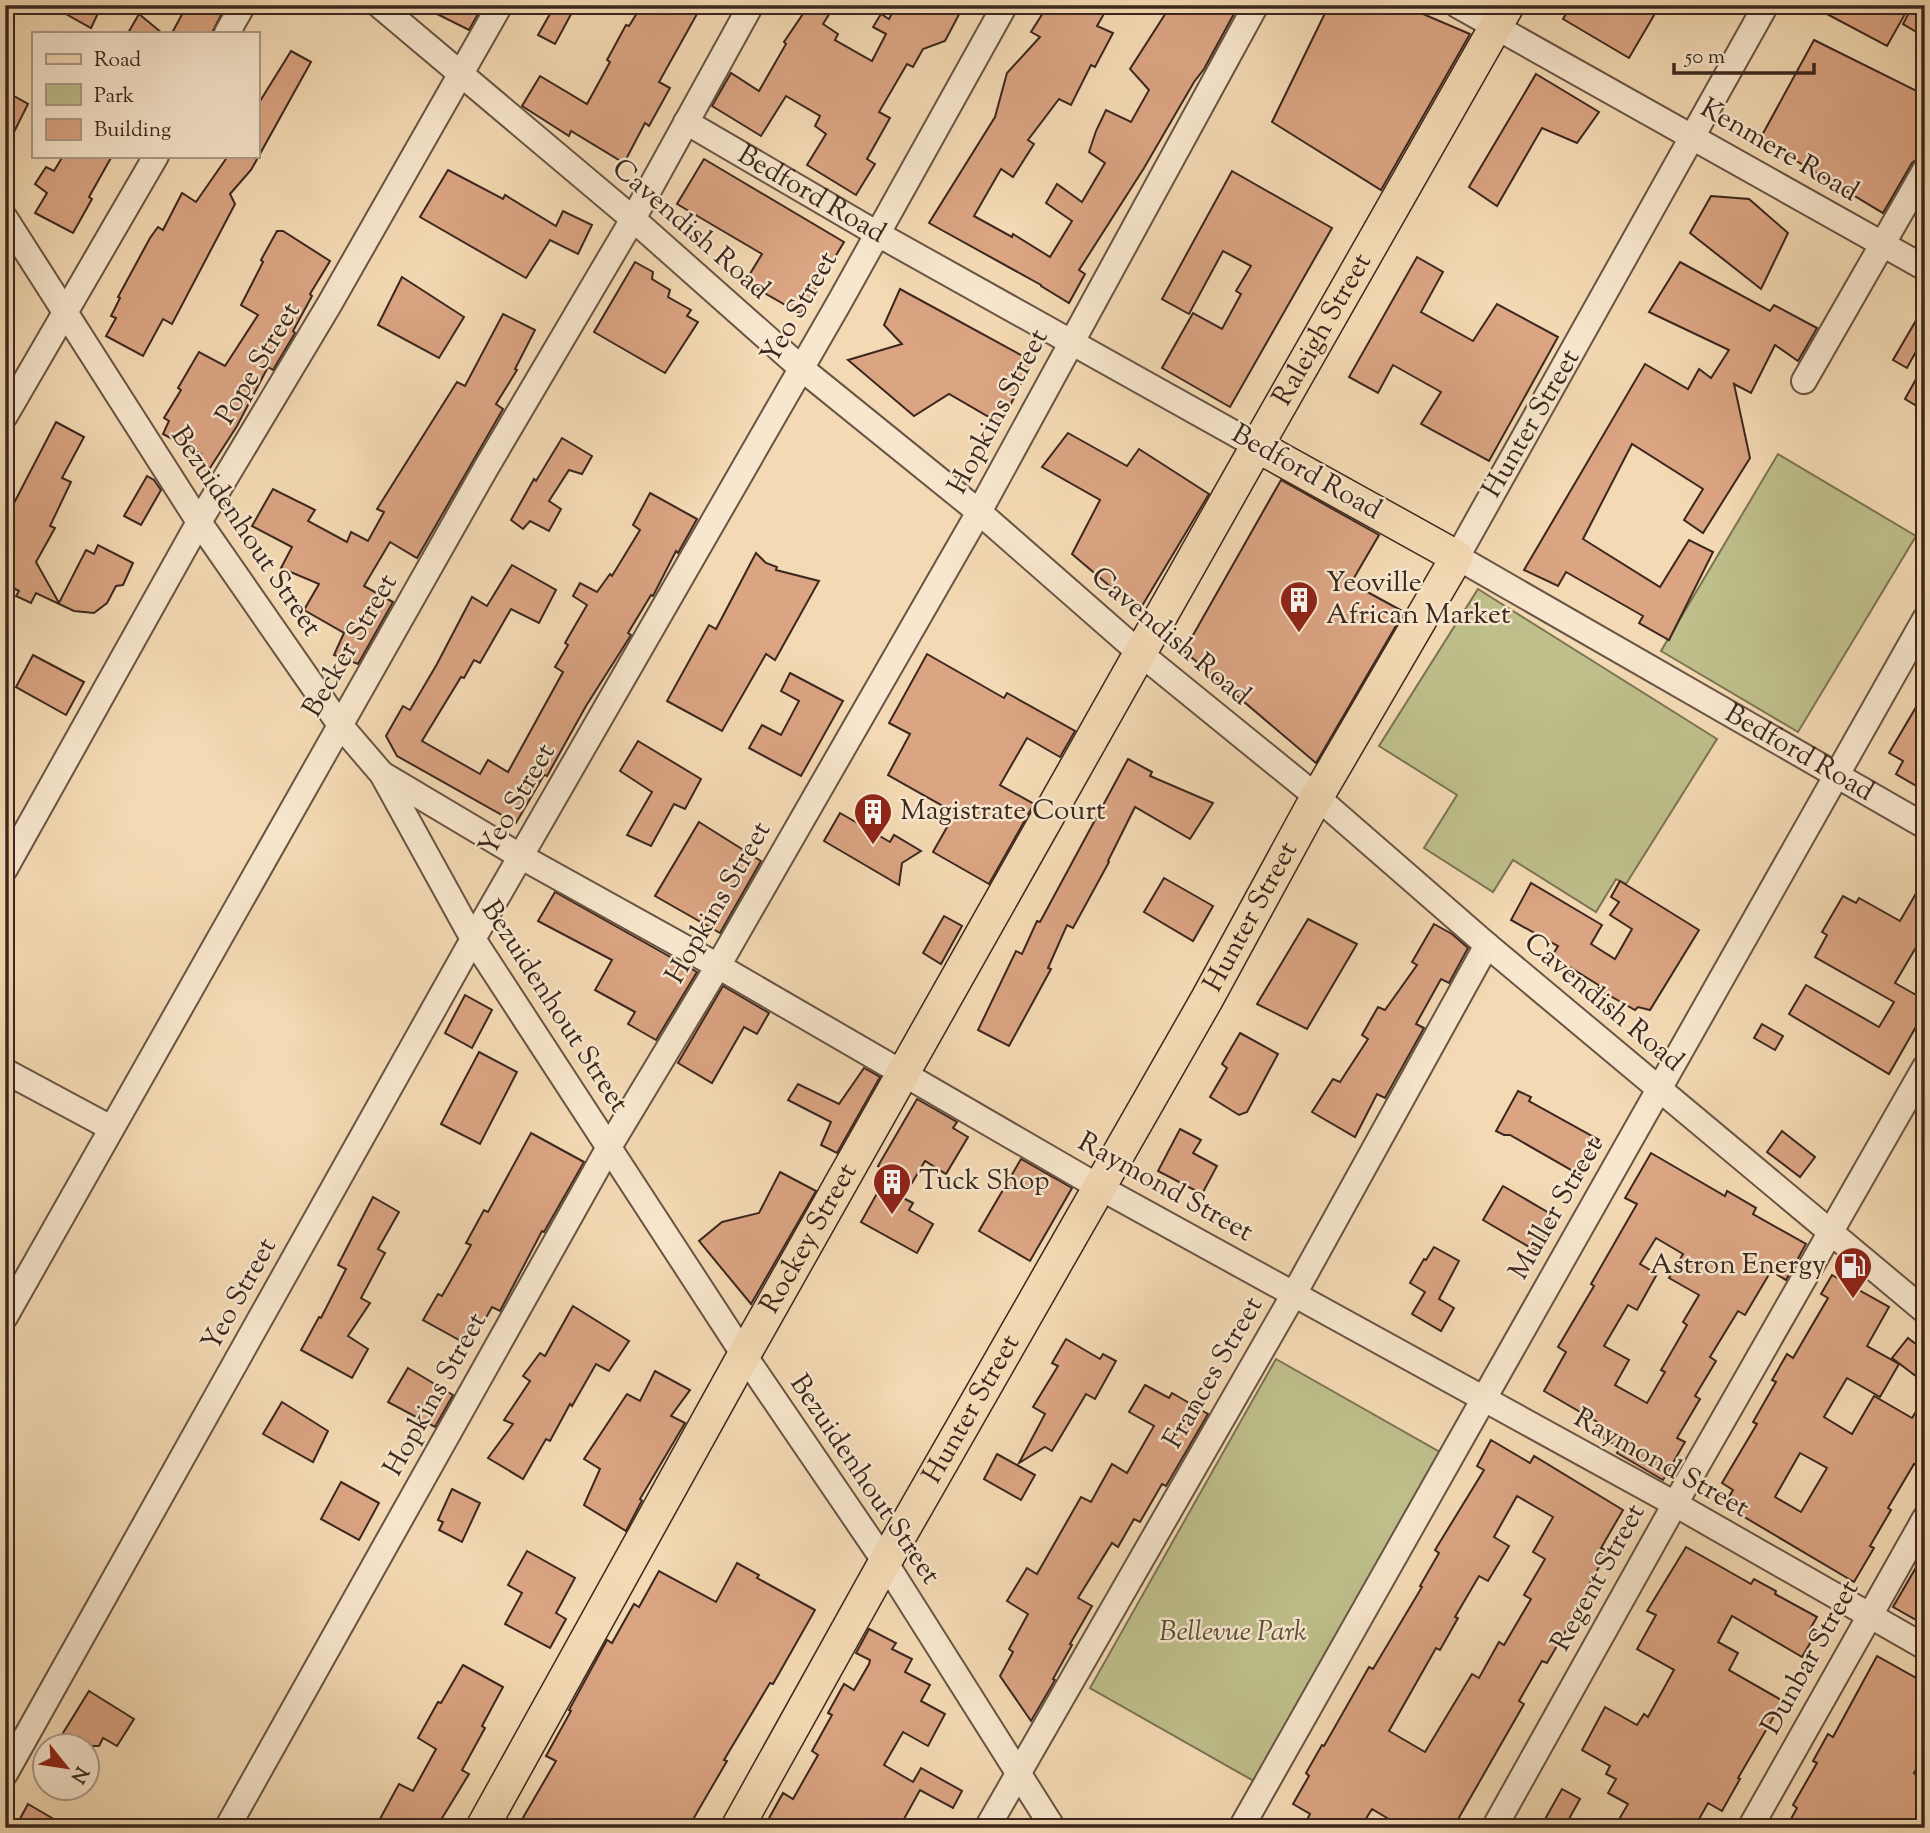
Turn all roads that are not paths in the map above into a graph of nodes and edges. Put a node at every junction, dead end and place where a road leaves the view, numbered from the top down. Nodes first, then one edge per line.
1 (243, 5) edge
2 (379, 5) edge
3 (500, 5) edge
4 (751, 5) edge
5 (1005, 5) edge
6 (1256, 5) edge
7 (1457, 5) edge
8 (1766, 5) edge
9 (1502, 17) edge
10 (228, 32) edge
11 (463, 74) junction
12 (687, 122) junction
13 (1693, 136) junction
14 (155, 158) edge
15 (1925, 170) edge
16 (5, 218) edge
17 (633, 219) junction
18 (876, 233) junction
19 (1883, 244) junction
20 (1925, 268) edge
21 (65, 310) junction
22 (1070, 342) junction
23 (801, 368) junction
24 (1804, 381) dead end
25 (5, 416) edge
26 (1257, 446) junction
27 (979, 512) junction
28 (199, 522) junction
29 (1457, 557) junction
30 (1925, 619) edge
31 (1141, 654) junction
32 (340, 725) junction
33 (382, 774) junction
34 (1836, 776) junction
35 (1317, 797) junction
36 (1925, 826) edge
37 (520, 856) junction
38 (5, 869) edge
39 (473, 940) junction
40 (1487, 945) junction
41 (718, 966) junction
42 (1925, 1067) edge
43 (5, 1071) edge
44 (903, 1074) junction
45 (1659, 1088) junction
46 (111, 1128) junction
47 (609, 1147) junction
48 (1099, 1187) junction
49 (1831, 1233) junction
50 (1294, 1294) junction
51 (1925, 1311) edge
52 (5, 1317) edge
53 (744, 1355) junction
54 (1483, 1400) junction
55 (1675, 1504) junction
56 (1925, 1518) edge
57 (885, 1562) junction
58 (1870, 1616) junction
59 (1925, 1647) edge
60 (1018, 1773) junction
61 (5, 1774) edge
62 (228, 1828) edge
63 (482, 1828) edge
64 (737, 1828) edge
65 (987, 1828) edge
66 (1053, 1828) edge
67 (1241, 1828) edge
68 (1494, 1828) edge
69 (1750, 1828) edge

1 - 10 street
2 - 11 street, Cavendish Road
3 - 11 street, Pope Street
4 - 12 street, Becker Street
5 - 18 street, Yeo Street
6 - 22 street, Hopkins Street
7 - 9 street, Kenmere Road
8 - 13 street, Hunter Street
9 - 13 street, Kenmere Road
9 - 26 main road, Raleigh Street
11 - 17 street, Cavendish Road
11 - 28 street, Pope Street
12 - 17 street, Becker Street
12 - 18 street, Bedford Road
13 - 19 street, Kenmere Road
13 - 29 street, Hunter Street
14 - 21 street
15 - 19 street
16 - 21 street, Bezuidenhout Street
17 - 23 street, Cavendish Road
17 - 32 street, Becker Street
18 - 22 street, Bedford Road
18 - 23 street, Yeo Street
19 - 20 street, Kenmere Road
19 - 24 street
21 - 25 street
21 - 28 street, Bezuidenhout Street
22 - 26 street, Bedford Road
22 - 27 street, Hopkins Street
23 - 27 street, Cavendish Road
23 - 37 street, Yeo Street
26 - 29 main road, Bedford Road
26 - 31 main road, Raleigh Street
27 - 31 street, Cavendish Road
27 - 41 street, Hopkins Street
28 - 32 street, Bezuidenhout Street
28 - 38 street, Pope Street
29 - 34 street, Bedford Road
29 - 35 main road, Hunter Street
30 - 34 street, Muller Street
31 - 35 street, Cavendish Road
31 - 44 main road, Rockey Street
32 - 33 street, Bezuidenhout Street
32 - 46 street, Becker Street
33 - 37 street, Raymond Street
33 - 39 street, Bezuidenhout Street
34 - 36 street, Bedford Road
34 - 45 street, Muller Street
35 - 40 street, Cavendish Road
35 - 48 main road, Hunter Street
37 - 39 street, Yeo Street
37 - 41 street, Raymond Street
39 - 47 street, Bezuidenhout Street
39 - 61 street, Yeo Street
40 - 45 street, Cavendish Road
40 - 50 street, Frances Street
41 - 44 street, Raymond Street
41 - 47 street, Hopkins Street
42 - 49 street, Regent Street
43 - 46 street
44 - 48 street, Raymond Street
44 - 53 main road, Rockey Street
45 - 49 street, Cavendish Road
45 - 54 street, Muller Street
46 - 52 street, Becker Street
47 - 53 street, Bezuidenhout Street
47 - 62 street, Hopkins Street
48 - 50 street, Raymond Street
48 - 57 main road, Hunter Street
49 - 51 street, Cavendish Road
49 - 55 street, Regent Street
50 - 54 street, Raymond Street
50 - 60 street, Frances Street
53 - 57 street, Bezuidenhout Street
53 - 63 main road, Rockey Street
54 - 55 street, Raymond Street
54 - 67 street, Muller Street
55 - 58 street, Raymond Street
55 - 68 street, Regent Street
56 - 58 street, Dunbar Street
57 - 60 street, Bezuidenhout Street
57 - 64 main road, Hunter Street
58 - 59 street, Raymond Street
58 - 69 street, Dunbar Street
60 - 65 street, Frances Street
60 - 66 street, Bezuidenhout Street

